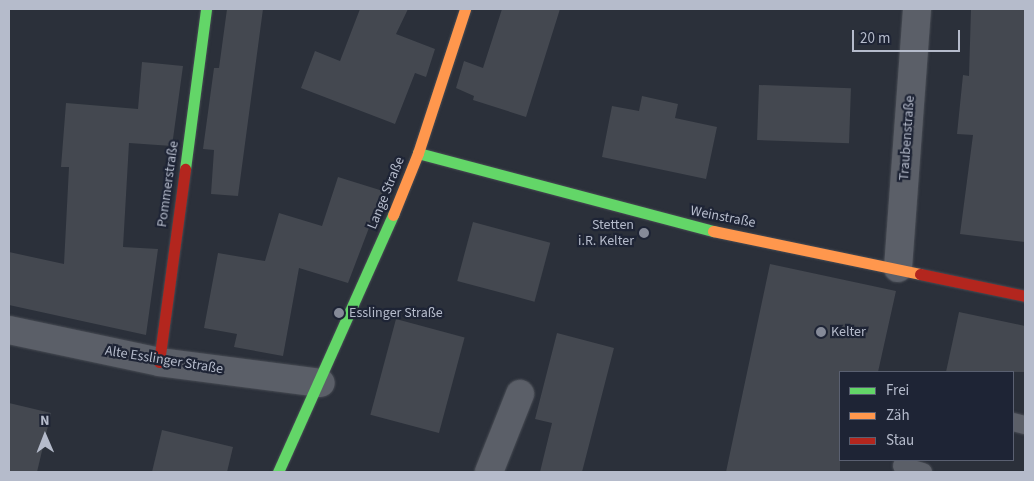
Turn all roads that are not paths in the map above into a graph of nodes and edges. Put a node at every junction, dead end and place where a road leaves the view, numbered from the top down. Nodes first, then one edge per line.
1 (206, 9) edge
2 (465, 9) edge
3 (917, 9) edge
4 (418, 153) junction
5 (898, 268) junction
6 (1025, 296) edge
7 (9, 330) edge
8 (159, 362) junction
9 (321, 383) junction
10 (520, 394) dead end
11 (902, 466) dead end
12 (278, 472) edge
13 (489, 472) edge
14 (923, 472) edge

1 - 8 street, Pommerstraße
2 - 4 street, Lange Straße
3 - 5 street, Traubenstraße
4 - 5 street, Weinstraße
4 - 9 street, Lange Straße
5 - 6 street, Weinstraße
7 - 8 street, Alte Esslinger Straße
8 - 9 street, Alte Esslinger Straße
9 - 12 street
10 - 13 street
11 - 14 lane

